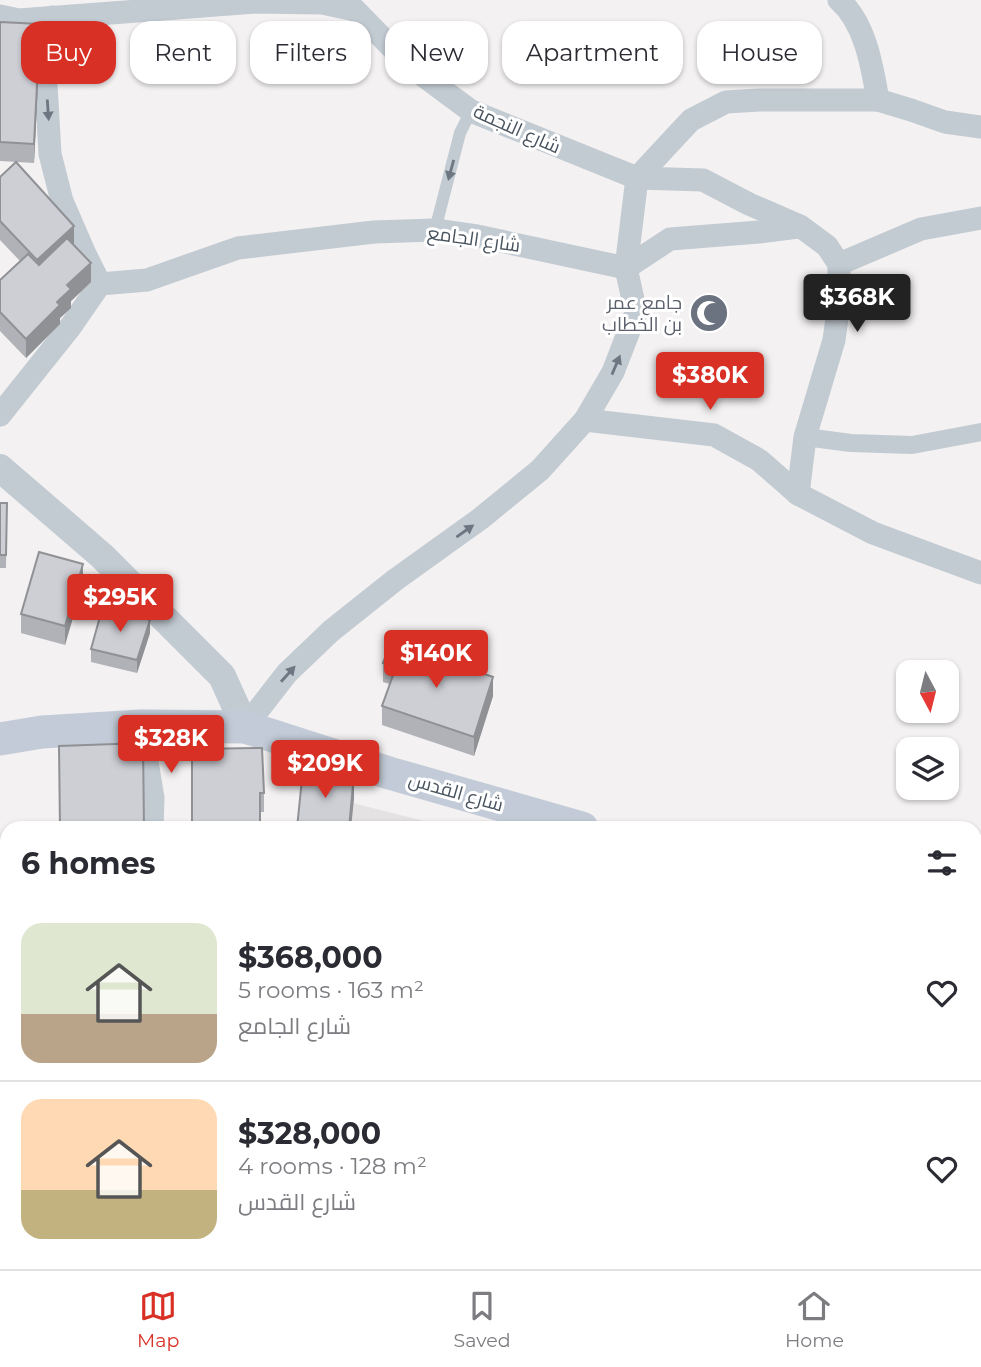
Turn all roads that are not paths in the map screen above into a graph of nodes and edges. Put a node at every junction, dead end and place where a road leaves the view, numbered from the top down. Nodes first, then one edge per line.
1 (839, 0) edge
2 (355, 5) edge
3 (14, 12) edge
4 (52, 17) junction
5 (878, 100) junction
6 (471, 111) junction
7 (981, 127) edge
8 (637, 178) junction
9 (981, 218) edge
10 (800, 226) junction
11 (435, 230) junction
12 (838, 264) junction
13 (626, 268) junction
14 (100, 284) junction
15 (0, 415) edge
16 (585, 420) junction
17 (981, 432) edge
18 (805, 437) junction
19 (0, 468) edge
20 (798, 494) junction
21 (981, 573) edge
22 (141, 726) junction
23 (245, 727) junction
24 (0, 739) edge
25 (152, 821) edge
26 (557, 821) edge

1 - 5 street
2 - 4 street, شارع النجمة
2 - 6 street, شارع النجمة
3 - 4 street, شارع النجمة
4 -> 14 street
5 - 7 street
5 - 8 street
6 - 8 street, شارع النجمة
6 -> 11 lane
8 - 10 street
8 - 13 street
9 - 12 street
10 - 12 street
10 - 13 street
11 - 13 street, شارع الجامع
11 - 14 street, شارع الجامع
12 - 18 street
16 -> 13 street
14 - 15 street
16 - 20 street
23 -> 16 street
17 - 18 street
18 - 20 street
19 - 23 street
20 - 21 street
22 - 23 main road, شارع القدس
22 - 24 main road, شارع القدس
22 - 25 street
23 - 26 main road, شارع القدس

